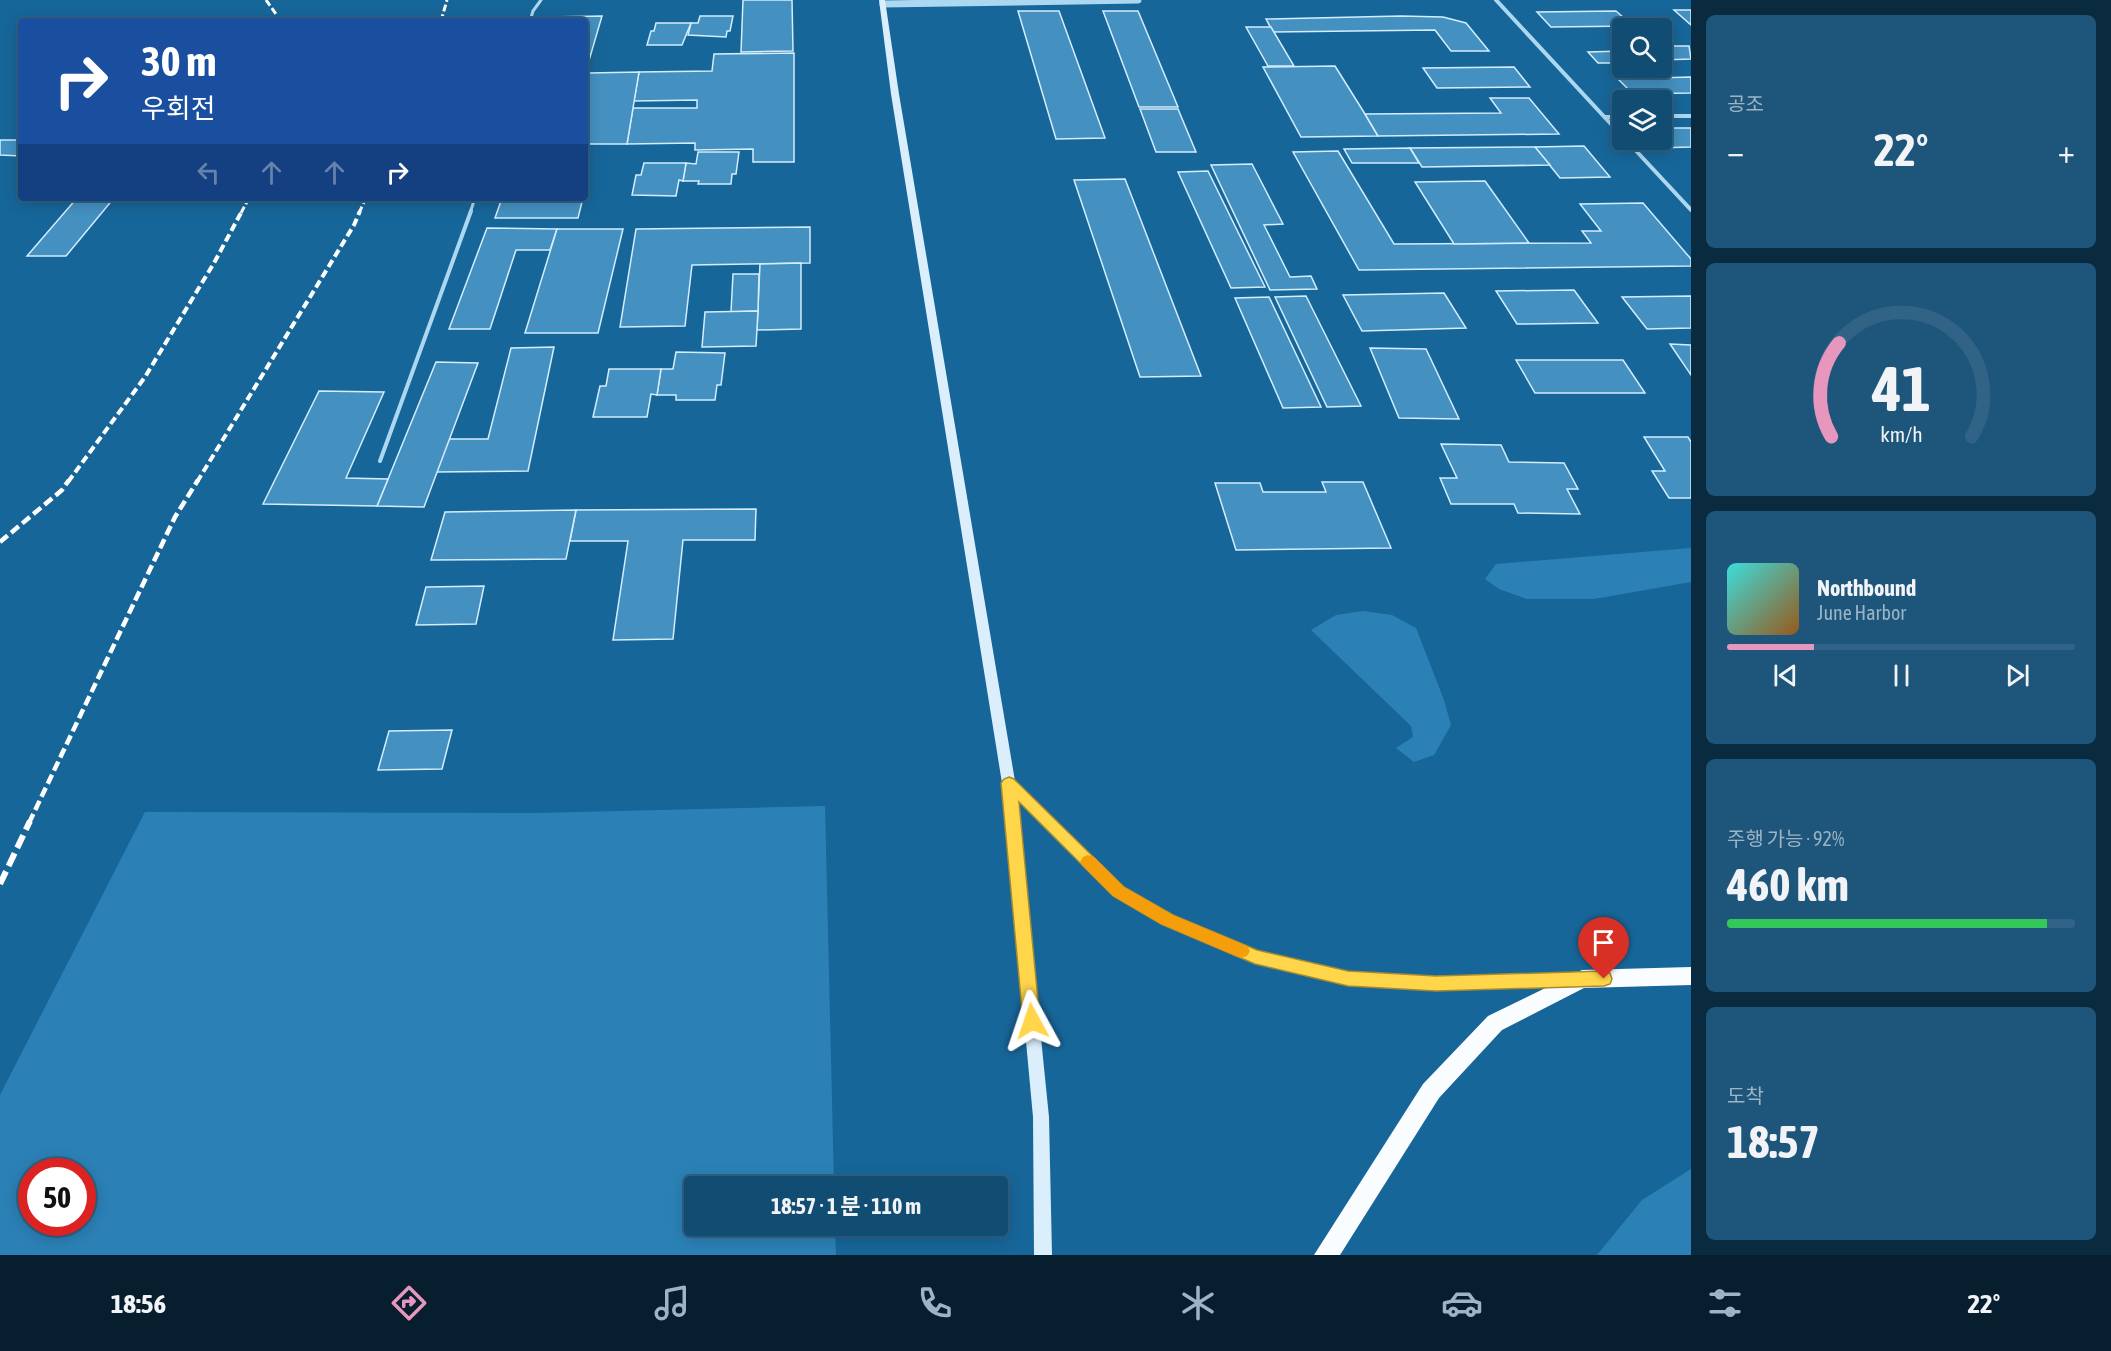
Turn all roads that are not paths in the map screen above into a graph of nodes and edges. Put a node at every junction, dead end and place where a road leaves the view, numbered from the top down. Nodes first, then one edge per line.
1 (542, 0) edge
2 (1138, 0) edge
3 (1496, 0) edge
4 (883, 2) edge
5 (531, 18) edge
6 (1672, 116) edge
7 (1691, 116) edge
8 (1605, 117) junction
9 (1612, 117) edge
10 (1612, 125) edge
11 (1635, 150) edge
12 (474, 201) edge
13 (1691, 210) edge
14 (380, 461) dead end
15 (1009, 783) junction
16 (1691, 976) edge
17 (1582, 979) junction
18 (1042, 1255) edge
19 (1326, 1255) edge

1 - 5 lane
2 - 4 street
3 - 8 street
4 - 15 main road
6 - 7 street
8 - 9 street
8 - 10 street
11 - 13 street
12 - 14 lane
15 - 17 main road
15 - 18 main road
16 - 17 highway
17 - 19 highway

